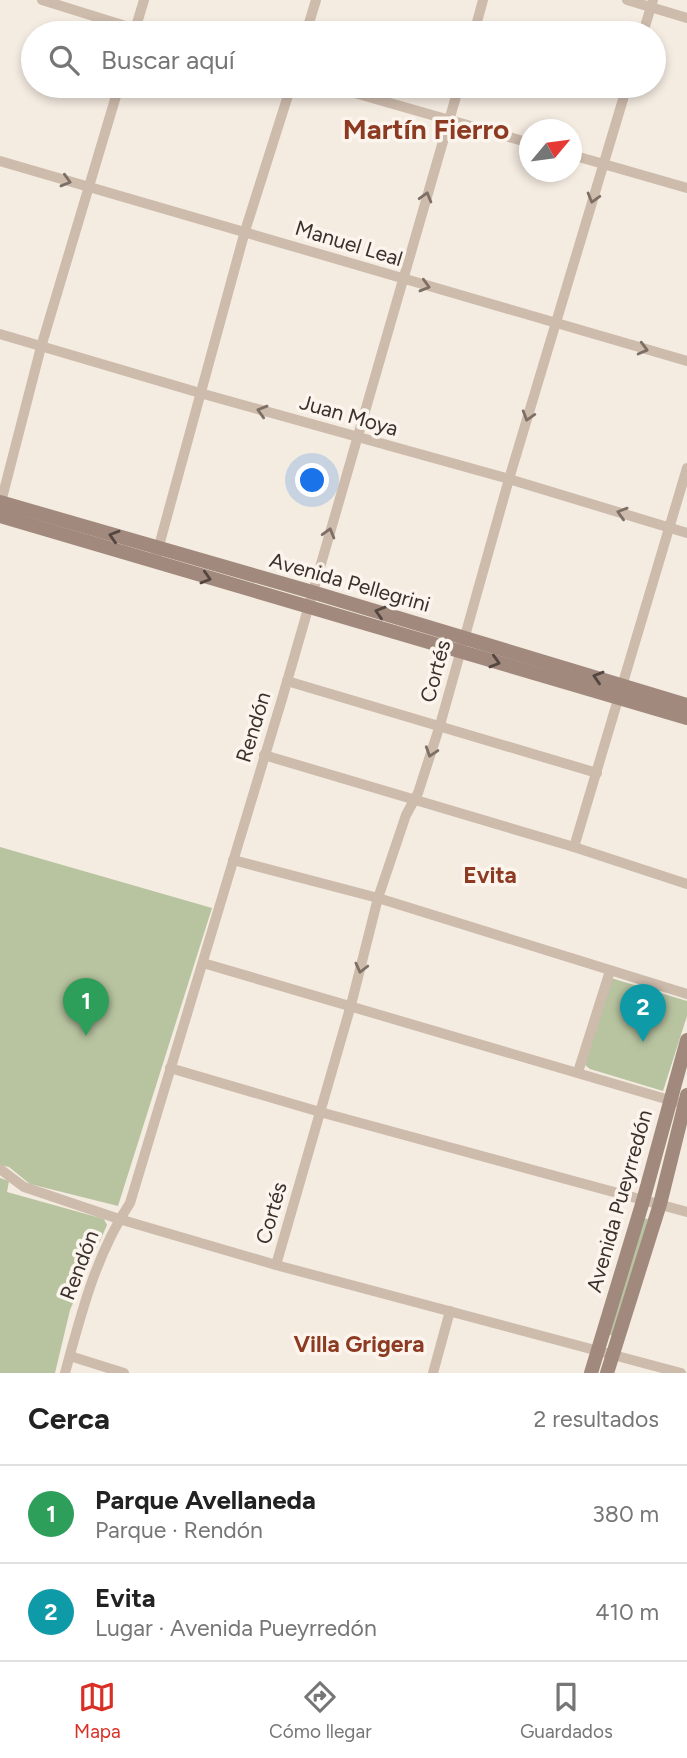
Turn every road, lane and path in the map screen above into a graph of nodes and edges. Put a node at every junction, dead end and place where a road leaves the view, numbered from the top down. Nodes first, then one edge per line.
1 (42, 0) edge
2 (144, 0) edge
3 (316, 0) edge
4 (483, 0) edge
5 (627, 0) edge
6 (652, 4) edge
7 (687, 18) edge
8 (104, 21) edge
9 (137, 21) edge
10 (310, 21) edge
11 (477, 21) edge
12 (647, 21) edge
13 (115, 98) edge
14 (287, 98) edge
15 (372, 98) edge
16 (455, 98) edge
17 (623, 98) edge
18 (449, 120) junction
19 (519, 140) edge
20 (582, 158) edge
21 (0, 161) edge
22 (603, 164) junction
23 (89, 187) junction
24 (687, 188) edge
25 (245, 231) junction
26 (402, 279) junction
27 (556, 325) junction
28 (0, 334) edge
29 (41, 346) junction
30 (687, 361) edge
31 (200, 393) junction
32 (357, 438) junction
33 (687, 468) edge
34 (509, 479) junction
35 (0, 504) edge
36 (0, 516) edge
37 (668, 527) junction
38 (687, 533) edge
39 (156, 556) junction
40 (310, 599) junction
41 (464, 637) junction
42 (460, 652) junction
43 (287, 681) junction
44 (621, 691) junction
45 (687, 705) edge
46 (687, 718) edge
47 (440, 724) junction
48 (264, 755) junction
49 (597, 773) junction
50 (412, 800) junction
51 (574, 848) junction
52 (233, 860) junction
53 (687, 884) edge
54 (378, 898) junction
55 (203, 963) junction
56 (610, 971) junction
57 (687, 994) edge
58 (351, 1005) junction
59 (686, 1045) edge
60 (170, 1068) junction
61 (578, 1072) junction
62 (680, 1100) edge
63 (320, 1112) junction
64 (0, 1169) edge
65 (643, 1201) junction
66 (660, 1204) junction
67 (687, 1212) edge
68 (119, 1219) junction
69 (276, 1265) junction
70 (450, 1311) junction
71 (598, 1349) junction
72 (613, 1354) junction
73 (70, 1356) junction
74 (65, 1373) edge
75 (124, 1373) edge
76 (433, 1373) edge
77 (591, 1373) edge
78 (607, 1373) edge
79 (681, 1373) edge

1 - 8 street
2 - 9 street
3 - 10 street
4 - 11 street
5 - 6 street
6 - 7 street
6 - 12 street
13 - 23 street
14 - 25 street
15 - 18 street
16 - 18 street, Rendón
17 - 22 street, Cortés
18 - 19 street
26 -> 18 street, Rendón
20 - 22 street
21 -> 23 street, Manuel Leal
22 - 24 street
22 -> 27 street, Cortés
23 - 25 street, Manuel Leal
23 - 29 street
25 - 26 street, Manuel Leal
25 - 31 street
26 -> 27 street, Manuel Leal
26 - 32 street, Rendón
27 -> 30 street, Manuel Leal
27 -> 34 street, Cortés
28 - 29 street, Juan Moya
29 - 31 street, Juan Moya
29 - 35 street
32 -> 31 street, Juan Moya
31 - 39 street
32 - 34 street, Juan Moya
40 -> 32 street, Rendón
33 - 37 street
37 -> 34 street, Juan Moya
34 - 41 street, Cortés
39 -> 35 main road, Avenida Pellegrini
36 - 39 main road, Avenida Pellegrini
37 - 38 street, Juan Moya
37 - 44 street
39 - 40 main road, Avenida Pellegrini
41 -> 40 main road, Avenida Pellegrini
40 - 42 main road, Avenida Pellegrini
40 - 43 street, Rendón
41 - 42 street, Cortés
44 -> 41 main road, Avenida Pellegrini
42 -> 44 main road, Avenida Pellegrini
42 - 47 street, Cortés
43 - 47 street
43 - 48 street, Rendón
44 - 45 main road, Avenida Pellegrini
44 - 46 main road, Avenida Pellegrini
44 - 49 street
47 - 49 street
47 -> 50 street, Cortés
48 - 50 street
48 - 52 street, Rendón
49 - 51 street
50 - 51 street
50 - 54 street, Cortés
51 - 53 street
52 - 54 street
52 - 55 street, Rendón
54 - 56 street
54 -> 58 street, Cortés
55 - 58 street
55 - 60 street, Rendón
56 - 57 street
56 - 61 street
58 - 61 street
58 - 63 street, Cortés
59 - 62 main road, Avenida Pueyrredón
60 - 63 street
60 - 68 street, Rendón
61 - 62 street
62 - 65 main road, Avenida Pueyrredón
62 - 66 main road, Avenida Pueyrredón
63 - 65 street
63 - 69 street, Cortés
64 - 68 street
65 - 66 street
65 - 71 main road, Avenida Pueyrredón
66 - 67 street
66 - 72 main road, Avenida Pueyrredón
68 - 69 street
68 - 73 street, Rendón
69 - 70 street
70 - 71 street
70 - 76 street
71 - 72 street
71 - 77 main road, Avenida Pueyrredón
72 - 78 main road, Avenida Pueyrredón
72 - 79 street
73 - 74 street, Rendón
73 - 75 street

